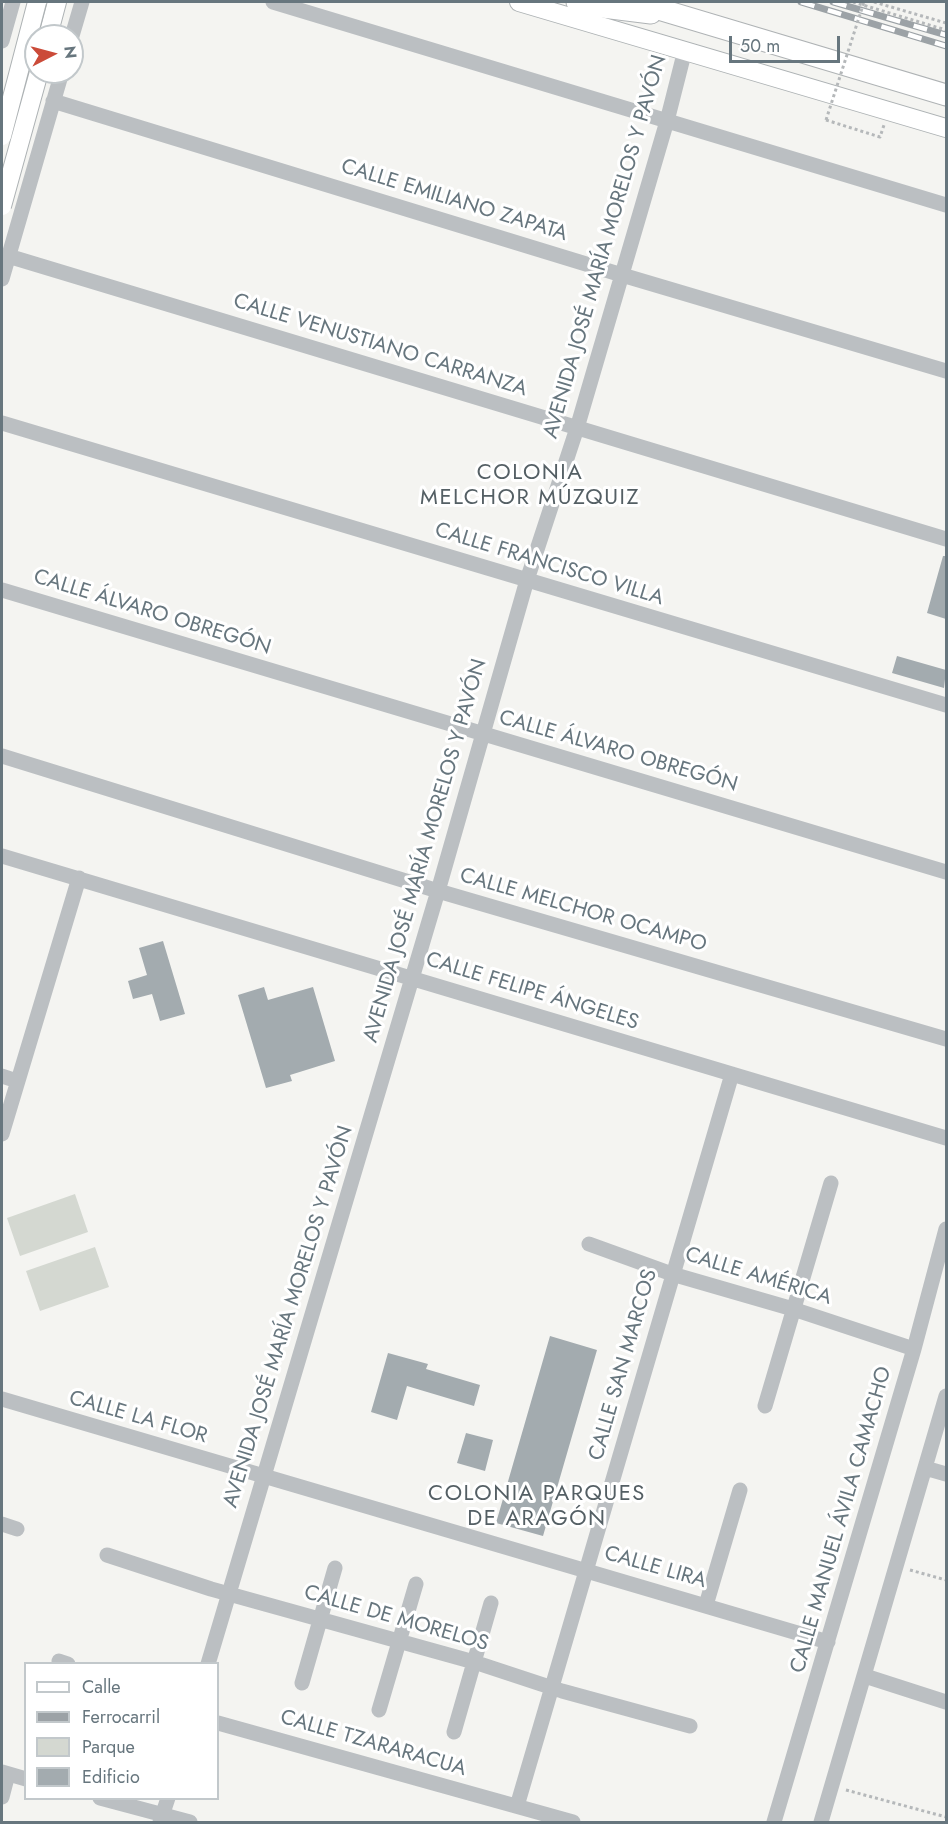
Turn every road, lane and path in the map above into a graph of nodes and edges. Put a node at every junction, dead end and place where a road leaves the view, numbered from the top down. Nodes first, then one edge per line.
1 (13, 2) edge
2 (37, 2) edge
3 (57, 2) edge
4 (82, 2) edge
5 (273, 2) edge
6 (519, 2) edge
7 (577, 2) edge
8 (635, 2) edge
9 (853, 2) edge
10 (864, 2) edge
11 (874, 2) edge
12 (684, 17) junction
13 (946, 23) edge
14 (51, 24) edge
15 (76, 24) edge
16 (946, 30) edge
17 (2, 41) edge
18 (685, 50) junction
19 (36, 84) edge
20 (59, 84) edge
21 (946, 95) edge
22 (54, 101) junction
23 (888, 110) junction
24 (667, 121) junction
25 (946, 128) edge
26 (2, 136) edge
27 (946, 205) edge
28 (2, 206) edge
29 (8, 256) junction
30 (622, 275) junction
31 (2, 279) edge
32 (946, 371) edge
33 (2, 423) edge
34 (577, 428) junction
35 (946, 539) edge
36 (527, 580) junction
37 (2, 590) edge
38 (946, 705) edge
39 (483, 734) junction
40 (2, 756) edge
41 (2, 859) edge
42 (946, 872) edge
43 (80, 878) junction
44 (438, 891) junction
45 (412, 977) junction
46 (946, 1038) edge
47 (732, 1074) junction
48 (2, 1076) edge
49 (17, 1081) junction
50 (2, 1134) edge
51 (946, 1138) edge
52 (831, 1183) dead end
53 (946, 1229) edge
54 (589, 1244) dead end
55 (672, 1274) junction
56 (793, 1309) junction
57 (914, 1349) junction
58 (946, 1396) edge
59 (2, 1399) edge
60 (765, 1406) dead end
61 (925, 1468) junction
62 (946, 1474) edge
63 (263, 1476) junction
64 (740, 1490) dead end
65 (2, 1524) edge
66 (17, 1528) dead end
67 (107, 1556) dead end
68 (896, 1566) junction
69 (335, 1568) dead end
70 (587, 1570) junction
71 (946, 1580) edge
72 (416, 1584) dead end
73 (228, 1594) junction
74 (491, 1603) dead end
75 (706, 1605) junction
76 (320, 1619) junction
77 (828, 1642) junction
78 (400, 1643) junction
79 (209, 1662) edge
80 (474, 1662) junction
81 (865, 1676) junction
82 (302, 1683) dead end
83 (550, 1688) junction
84 (946, 1702) edge
85 (379, 1710) dead end
86 (219, 1723) edge
87 (690, 1726) dead end
88 (454, 1732) dead end
89 (5, 1773) edge
90 (24, 1778) edge
91 (832, 1786) junction
92 (2, 1797) edge
93 (106, 1800) edge
94 (167, 1800) edge
95 (517, 1806) junction
96 (946, 1817) edge
97 (162, 1819) edge
98 (190, 1822) edge
99 (573, 1822) edge
100 (774, 1822) edge
101 (821, 1822) edge

1 - 17 street
2 - 26 main road, bridge
3 - 14 main road
4 - 15 street
5 - 24 street
6 - 18 main road
7 - 12 highway
8 - 12 highway
9 - 16 path
10 - 23 path, bridge
11 - 13 path
12 - 21 highway
18 - 23 main road
18 - 24 street, AVENIDA JOSÉ MARÍA MORELOS Y PAVÓN
19 - 28 main road, bridge
20 - 22 street
22 - 29 street
22 - 30 street, CALLE EMILIANO ZAPATA
23 - 25 main road
24 - 27 street
24 - 30 street, AVENIDA JOSÉ MARÍA MORELOS Y PAVÓN
29 - 31 street
29 - 34 street, CALLE VENUSTIANO CARRANZA
30 - 32 street, CALLE EMILIANO ZAPATA
30 - 34 street, AVENIDA JOSÉ MARÍA MORELOS Y PAVÓN
33 - 36 street, CALLE FRANCISCO VILLA
34 - 35 street, CALLE VENUSTIANO CARRANZA
34 - 36 street, AVENIDA JOSÉ MARÍA MORELOS Y PAVÓN
36 - 38 street, CALLE FRANCISCO VILLA
36 - 39 street, AVENIDA JOSÉ MARÍA MORELOS Y PAVÓN
37 - 39 street, CALLE ÁLVARO OBREGÓN
39 - 42 street, CALLE ÁLVARO OBREGÓN
39 - 44 street, AVENIDA JOSÉ MARÍA MORELOS Y PAVÓN
40 - 44 street, CALLE MELCHOR OCAMPO
41 - 43 street, CALLE FELIPE ÁNGELES
43 - 45 street, CALLE FELIPE ÁNGELES
43 - 49 street
44 - 45 street, AVENIDA JOSÉ MARÍA MORELOS Y PAVÓN
44 - 46 street, CALLE MELCHOR OCAMPO
45 - 47 street, CALLE FELIPE ÁNGELES
45 - 63 street, AVENIDA JOSÉ MARÍA MORELOS Y PAVÓN
47 - 51 street, CALLE FELIPE ÁNGELES
47 - 55 street, CALLE SAN MARCOS
48 - 49 street
49 - 50 street
52 - 56 street
53 - 57 street, CALLE MANUEL ÁVILA CAMACHO
54 - 55 street, CALLE AMÉRICA
55 - 56 street, CALLE AMÉRICA
55 - 70 street, CALLE SAN MARCOS
56 - 57 street, CALLE AMÉRICA
56 - 60 street
57 - 77 street, CALLE MANUEL ÁVILA CAMACHO
58 - 61 street
59 - 63 street, CALLE LA FLOR
61 - 62 street
61 - 68 street
63 - 70 street, CALLE LIRA
63 - 73 street, AVENIDA JOSÉ MARÍA MORELOS Y PAVÓN
64 - 75 street
65 - 66 street
67 - 73 street, CALLE DE MORELOS
68 - 71 path
68 - 81 street
69 - 76 street
70 - 75 street, CALLE LIRA
70 - 83 street, CALLE SAN MARCOS
72 - 78 street
73 - 76 street, CALLE DE MORELOS
73 - 79 street, AVENIDA JOSÉ MARÍA MORELOS Y PAVÓN
74 - 80 street
75 - 77 street, CALLE LIRA
76 - 78 street, CALLE DE MORELOS
76 - 82 street
77 - 100 street, CALLE MANUEL ÁVILA CAMACHO
78 - 80 street, CALLE DE MORELOS
78 - 85 street
80 - 83 street, CALLE DE MORELOS
80 - 88 street
81 - 84 street
81 - 91 street
83 - 87 street, CALLE DE MORELOS
83 - 95 street, CALLE SAN MARCOS
86 - 95 street, CALLE TZARARACUA
89 - 90 street
89 - 92 street
91 - 96 path
91 - 101 street
93 - 97 street
94 - 97 street
95 - 99 street, CALLE TZARARACUA
97 - 98 street

